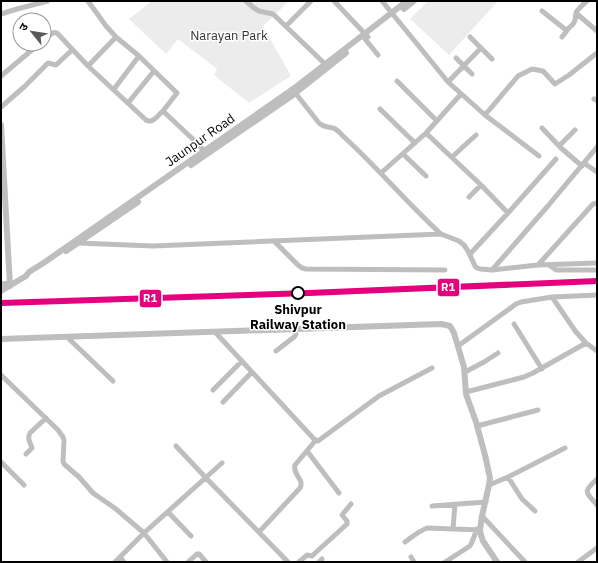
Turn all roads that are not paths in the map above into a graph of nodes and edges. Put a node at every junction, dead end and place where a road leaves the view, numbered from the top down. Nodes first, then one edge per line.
1 (48, 1) edge
2 (88, 1) edge
3 (246, 1) edge
4 (311, 1) edge
5 (334, 1) edge
6 (382, 1) edge
7 (407, 1) edge
8 (414, 1) edge
9 (587, 1) edge
10 (542, 11) dead end
11 (576, 13) junction
12 (1, 14) edge
13 (393, 15) junction
14 (286, 26) junction
15 (568, 29) junction
16 (597, 31) edge
17 (52, 33) edge
18 (366, 36) junction
19 (116, 37) junction
20 (470, 37) dead end
21 (562, 37) dead end
22 (481, 48) junction
23 (72, 50) junction
24 (30, 52) edge
25 (597, 53) edge
26 (378, 55) dead end
27 (139, 56) junction
28 (456, 58) dead end
29 (492, 59) dead end
30 (325, 64) junction
31 (88, 66) junction
32 (464, 66) junction
33 (154, 71) junction
34 (472, 74) dead end
35 (1, 76) edge
36 (397, 81) dead end
37 (448, 82) junction
38 (114, 89) junction
39 (294, 91) junction
40 (461, 94) junction
41 (128, 103) junction
42 (1, 107) edge
43 (380, 108) dead end
44 (163, 111) junction
45 (485, 115) junction
46 (437, 121) junction
47 (1, 125) edge
48 (542, 128) dead end
49 (575, 130) dead end
50 (426, 133) junction
51 (476, 135) dead end
52 (416, 143) junction
53 (559, 146) junction
54 (597, 147) edge
55 (206, 152) junction
56 (403, 154) junction
57 (539, 156) dead end
58 (452, 157) junction
59 (556, 159) dead end
60 (583, 165) junction
61 (597, 172) edge
62 (381, 173) junction
63 (426, 176) dead end
64 (481, 185) junction
65 (469, 196) dead end
66 (597, 203) edge
67 (508, 213) junction
68 (441, 234) junction
69 (274, 241) junction
70 (76, 243) junction
71 (470, 254) junction
72 (597, 263) edge
73 (538, 265) junction
74 (549, 265) junction
75 (444, 270) dead end
76 (492, 270) junction
77 (597, 270) edge
78 (1, 284) edge
79 (10, 284) junction
80 (1, 291) edge
81 (597, 295) edge
82 (552, 297) junction
83 (514, 324) dead end
84 (293, 329) junction
85 (215, 332) junction
86 (67, 337) junction
87 (1, 339) edge
88 (586, 343) junction
89 (458, 346) junction
90 (276, 352) dead end
91 (597, 352) edge
92 (498, 353) dead end
93 (242, 361) junction
94 (432, 368) dead end
95 (542, 369) junction
96 (252, 372) junction
97 (465, 372) junction
98 (1, 376) edge
99 (113, 380) dead end
100 (213, 390) dead end
101 (466, 392) junction
102 (223, 402) dead end
103 (538, 410) dead end
104 (46, 418) junction
105 (478, 426) junction
106 (316, 440) junction
107 (176, 446) dead end
108 (565, 448) dead end
109 (307, 451) junction
110 (26, 454) dead end
111 (1, 462) edge
112 (222, 463) dead end
113 (508, 477) junction
114 (206, 478) junction
115 (597, 479) edge
116 (24, 485) dead end
117 (490, 485) junction
118 (339, 493) dead end
119 (486, 502) junction
120 (351, 504) dead end
121 (455, 504) junction
122 (597, 505) edge
123 (432, 506) dead end
124 (535, 511) dead end
125 (168, 512) junction
126 (482, 516) junction
127 (453, 529) junction
128 (478, 529) junction
129 (259, 532) junction
130 (144, 533) junction
131 (191, 536) dead end
132 (405, 542) dead end
133 (597, 548) edge
134 (120, 557) junction
135 (410, 557) dead end
136 (115, 562) edge
137 (124, 562) edge
138 (167, 562) edge
139 (188, 562) edge
140 (206, 562) edge
141 (288, 562) edge
142 (300, 562) edge
143 (414, 562) edge
144 (445, 562) edge
145 (497, 562) edge
146 (526, 562) edge
147 (578, 562) edge

1 - 12 street
2 - 19 street
3 - 14 street
4 - 14 street
5 - 18 street
6 - 13 street
7 - 13 street
8 - 13 street
9 - 11 street
10 - 15 street
11 - 15 street
11 - 16 street
13 - 18 street
13 - 37 street
14 - 30 street
15 - 21 street
17 - 23 street
18 - 26 street
18 - 30 street
18 - 39 street
19 - 27 street
19 - 31 street
20 - 22 street
22 - 29 street
22 - 32 street
23 - 31 street
23 - 42 street
24 - 35 street
25 - 45 street
27 - 33 street
27 - 38 street
28 - 32 street
30 - 39 street
31 - 38 street
32 - 34 street
32 - 37 street
33 - 41 street
33 - 44 street
36 - 46 street
37 - 40 street
38 - 41 street
39 - 55 street
39 - 62 street
40 - 45 street
40 - 46 street
41 - 44 street
43 - 52 street
44 - 55 street
45 - 57 street
46 - 50 street
47 - 79 street
48 - 53 street
49 - 53 street
50 - 52 street
50 - 58 street
51 - 58 street
52 - 56 street
53 - 60 street
54 - 60 street
55 - 70 street
56 - 62 street
56 - 63 street
58 - 64 street
59 - 67 street
60 - 61 street
60 - 76 street
62 - 68 street
64 - 65 street
64 - 67 street
66 - 73 street
67 - 71 street
68 - 69 street
68 - 71 street
69 - 70 street
69 - 75 street
70 - 79 street
71 - 76 street
72 - 74 street
73 - 74 street
73 - 76 street
74 - 77 street
78 - 79 street
79 - 80 street
81 - 82 street
82 - 88 street
82 - 89 street
83 - 95 street
84 - 85 street
84 - 89 street
84 - 90 street
85 - 86 street
85 - 93 street
86 - 87 street
86 - 99 street
88 - 91 street
88 - 95 street
89 - 97 street
92 - 97 street
93 - 96 street
93 - 100 street
94 - 106 street
95 - 101 street
96 - 102 street
96 - 106 street
97 - 101 street
98 - 104 street
101 - 105 street
103 - 105 street
104 - 110 street
104 - 130 street
105 - 117 street
106 - 109 street
107 - 114 street
108 - 113 street
109 - 118 street
109 - 129 street
111 - 116 street
112 - 114 street
113 - 117 street
113 - 124 street
114 - 125 street
114 - 129 street
115 - 122 street
117 - 119 street
119 - 121 street
119 - 126 street
120 - 142 street
121 - 123 street
121 - 127 street
125 - 130 street
125 - 131 street
126 - 128 street
126 - 146 street
127 - 128 street
127 - 132 street
128 - 144 street
128 - 145 street
129 - 141 street
130 - 134 street
130 - 138 street
133 - 147 street
134 - 136 street
134 - 137 street
135 - 143 street
139 - 140 street

